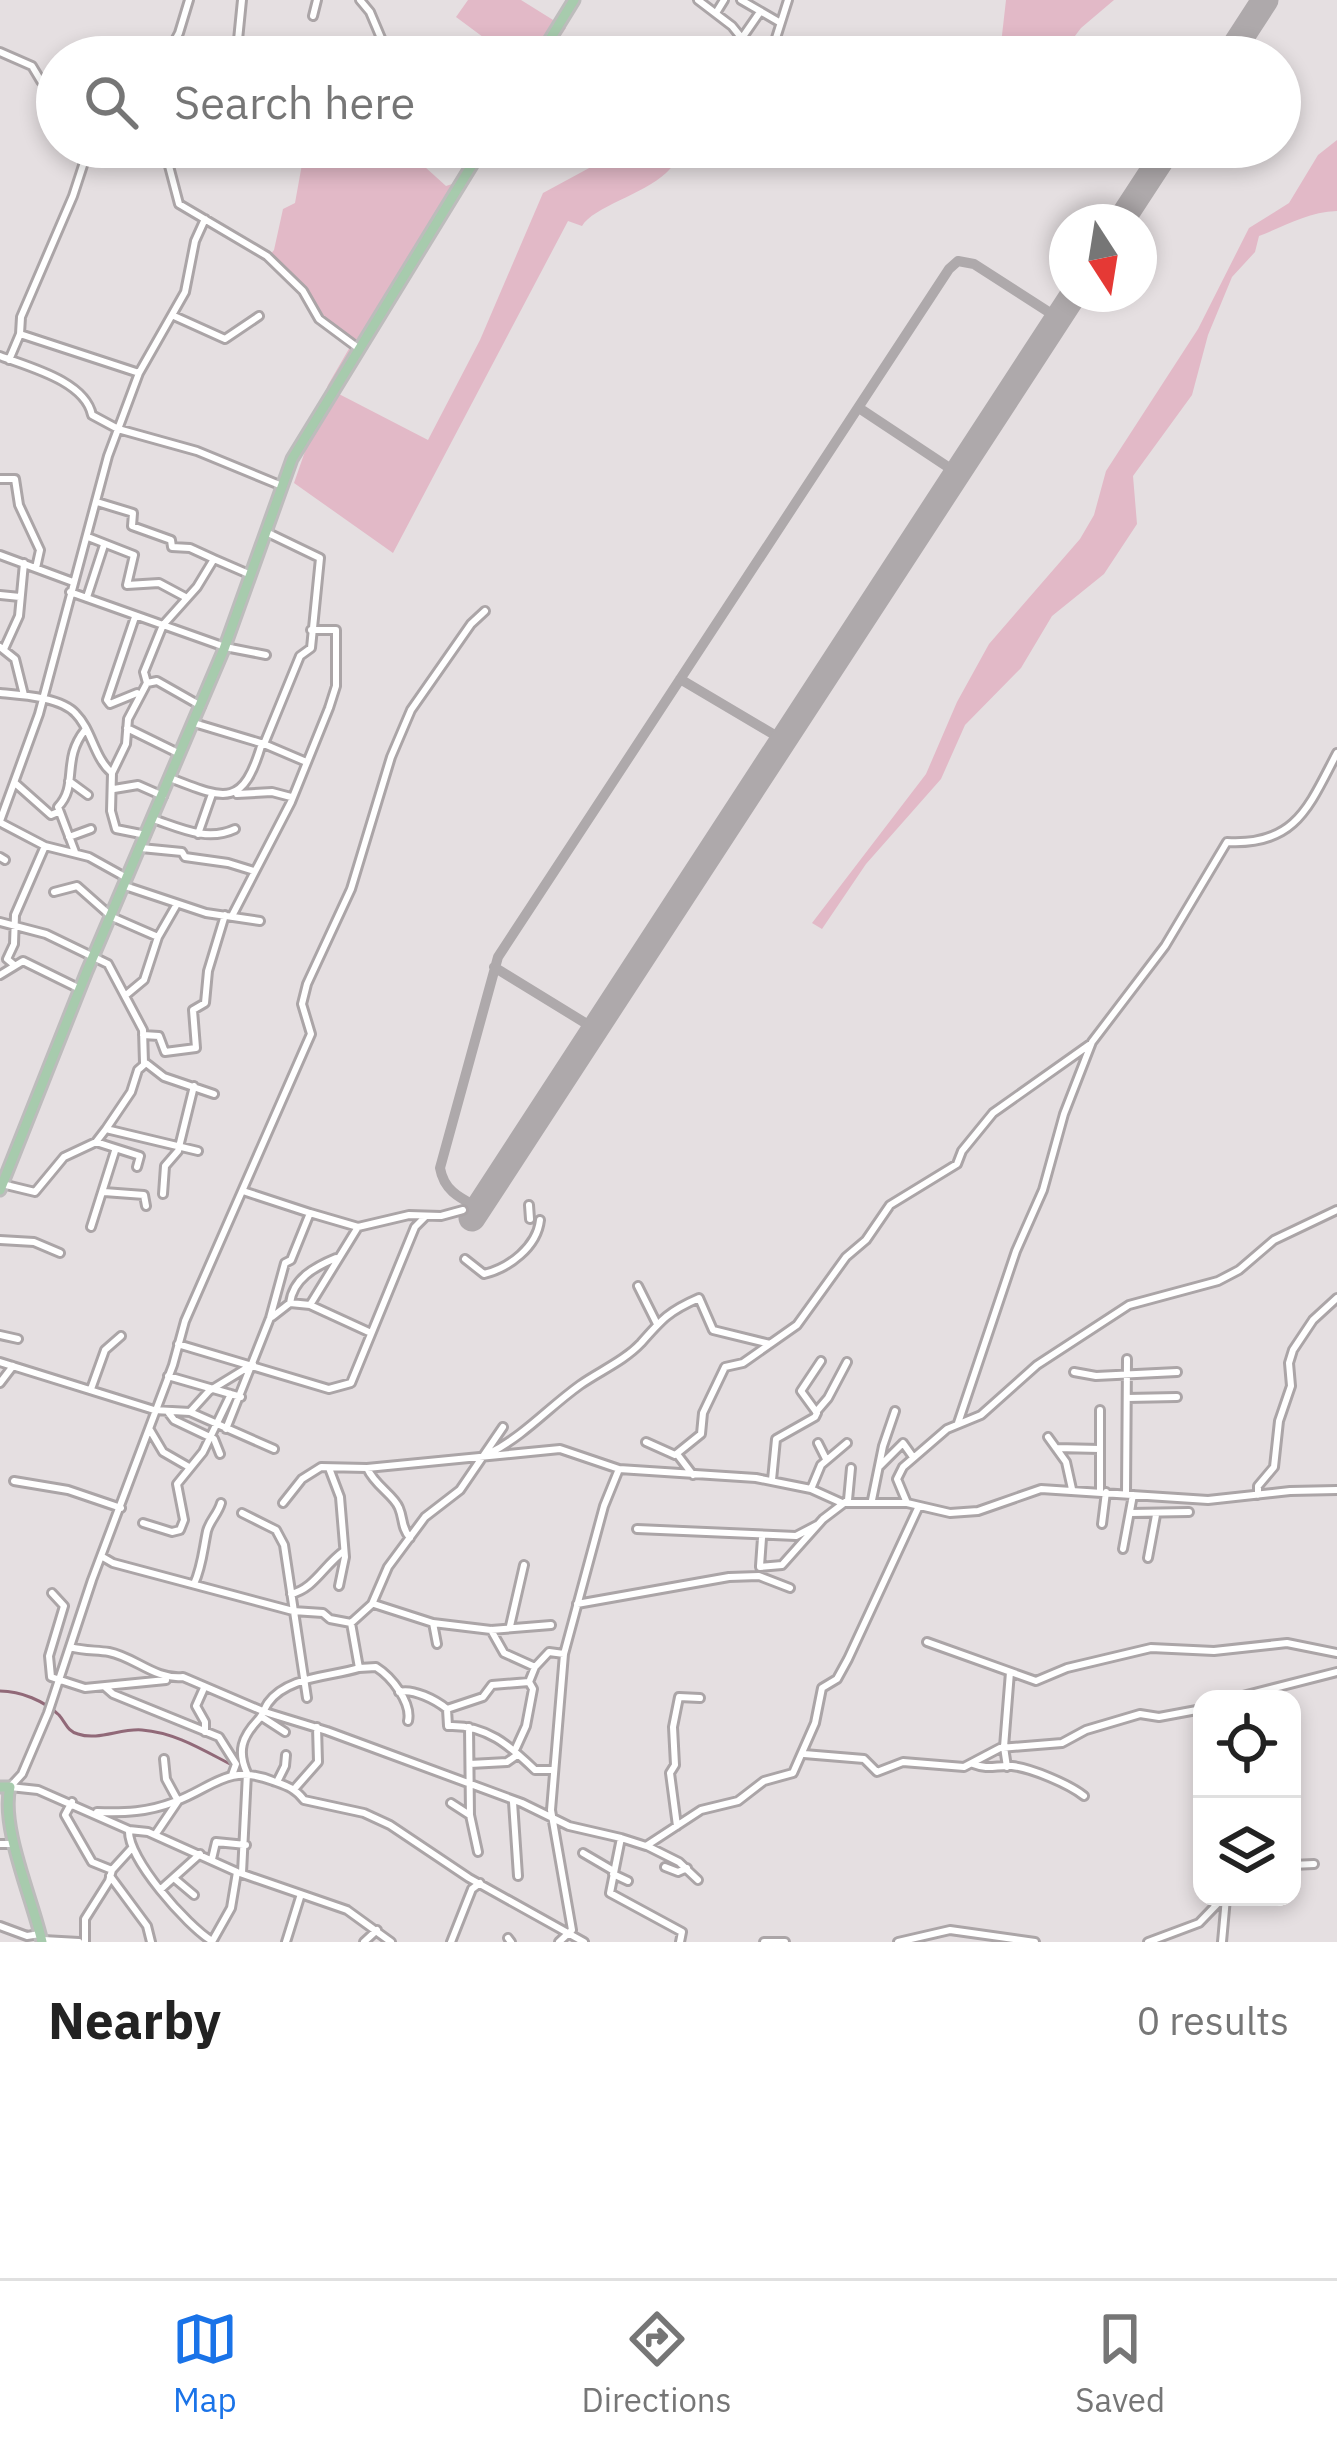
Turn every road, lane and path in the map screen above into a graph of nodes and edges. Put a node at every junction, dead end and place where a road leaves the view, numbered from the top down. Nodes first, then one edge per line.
1 (189, 0) edge
2 (242, 0) edge
3 (317, 0) edge
4 (360, 0) edge
5 (574, 0) edge
6 (698, 0) edge
7 (724, 0) edge
8 (741, 0) edge
9 (788, 0) edge
10 (760, 12) junction
11 (716, 13) junction
12 (313, 16) dead end
13 (779, 22) junction
14 (177, 36) edge
15 (238, 36) edge
16 (380, 36) edge
17 (552, 36) edge
18 (740, 36) edge
19 (743, 36) edge
20 (775, 36) edge
21 (0, 52) edge
22 (36, 72) edge
23 (82, 168) edge
24 (170, 168) edge
25 (470, 168) edge
26 (205, 219) junction
27 (173, 316) junction
28 (259, 316) dead end
29 (20, 334) junction
30 (358, 349) junction
31 (4, 358) edge
32 (139, 373) junction
33 (118, 429) junction
34 (0, 479) edge
35 (284, 480) junction
36 (97, 502) junction
37 (266, 532) junction
38 (88, 537) junction
39 (104, 545) junction
40 (0, 555) edge
41 (214, 559) junction
42 (24, 562) junction
43 (36, 568) junction
44 (250, 575) junction
45 (73, 581) junction
46 (70, 592) junction
47 (0, 595) edge
48 (20, 597) junction
49 (87, 597) junction
50 (187, 598) junction
51 (485, 610) dead end
52 (135, 617) junction
53 (163, 625) junction
54 (311, 631) junction
55 (225, 647) junction
56 (2, 648) edge
57 (266, 655) dead end
58 (147, 683) junction
59 (139, 692) junction
60 (0, 693) edge
61 (24, 695) junction
62 (41, 700) junction
63 (201, 706) junction
64 (194, 723) junction
65 (127, 728) junction
66 (85, 730) junction
67 (263, 743) junction
68 (1337, 753) edge
69 (180, 754) junction
70 (305, 761) junction
71 (112, 773) junction
72 (170, 778) junction
73 (69, 781) junction
74 (0, 786) edge
75 (12, 786) junction
76 (114, 789) junction
77 (212, 794) junction
78 (237, 794) junction
79 (88, 795) dead end
80 (163, 796) junction
81 (291, 797) junction
82 (58, 812) junction
83 (153, 819) junction
84 (0, 822) edge
85 (91, 829) dead end
86 (235, 829) dead end
87 (198, 834) junction
88 (146, 835) junction
89 (69, 837) junction
90 (45, 846) junction
91 (141, 848) junction
92 (75, 852) junction
93 (185, 856) junction
94 (183, 868) dead end
95 (254, 871) junction
96 (126, 882) junction
97 (54, 892) dead end
98 (177, 904) junction
99 (228, 916) junction
100 (112, 917) junction
101 (260, 921) dead end
102 (0, 922) edge
103 (15, 926) junction
104 (158, 937) junction
105 (94, 958) junction
106 (7, 959) edge
107 (0, 975) edge
108 (80, 989) junction
109 (126, 995) junction
110 (143, 1035) junction
111 (1092, 1042) junction
112 (144, 1064) junction
113 (194, 1085) junction
114 (214, 1094) dead end
115 (106, 1129) junction
116 (96, 1142) junction
117 (180, 1145) junction
118 (115, 1151) junction
119 (198, 1151) dead end
120 (4, 1164) edge
121 (137, 1167) dead end
122 (1, 1187) edge
123 (243, 1191) junction
124 (104, 1192) junction
125 (164, 1194) dead end
126 (529, 1205) dead end
127 (146, 1206) dead end
128 (464, 1210) dead end
129 (1337, 1210) edge
130 (310, 1213) junction
131 (427, 1215) junction
132 (530, 1219) dead end
133 (540, 1220) dead end
134 (91, 1227) dead end
135 (358, 1227) junction
136 (0, 1240) edge
137 (60, 1253) dead end
138 (339, 1257) junction
139 (465, 1259) dead end
140 (638, 1286) dead end
141 (696, 1298) dead end
142 (1337, 1298) edge
143 (290, 1304) junction
144 (310, 1305) junction
145 (663, 1317) junction
146 (270, 1318) junction
147 (655, 1325) junction
148 (371, 1333) junction
149 (0, 1334) edge
150 (121, 1336) dead end
151 (18, 1339) dead end
152 (178, 1344) junction
153 (770, 1344) junction
154 (1126, 1360) dead end
155 (821, 1361) dead end
156 (0, 1362) edge
157 (847, 1362) dead end
158 (254, 1364) junction
159 (13, 1366) junction
160 (1074, 1372) dead end
161 (1126, 1372) junction
162 (1178, 1372) dead end
163 (168, 1376) junction
164 (0, 1382) edge
165 (91, 1389) junction
166 (212, 1389) junction
167 (231, 1394) junction
168 (242, 1397) junction
169 (1177, 1397) dead end
170 (1127, 1398) dead end
171 (154, 1410) junction
172 (1100, 1410) dead end
173 (168, 1412) junction
174 (190, 1412) junction
175 (816, 1412) junction
176 (895, 1412) dead end
177 (958, 1423) junction
178 (148, 1426) junction
179 (222, 1427) junction
180 (503, 1427) dead end
181 (210, 1436) junction
182 (1048, 1437) dead end
183 (646, 1442) dead end
184 (818, 1443) dead end
185 (847, 1443) dead end
186 (1055, 1448) junction
187 (274, 1449) dead end
188 (1100, 1449) junction
189 (141, 1450) junction
190 (163, 1452) junction
191 (220, 1454) dead end
192 (487, 1454) junction
193 (677, 1454) junction
194 (914, 1457) junction
195 (826, 1459) junction
196 (189, 1467) junction
197 (329, 1468) junction
198 (367, 1468) junction
199 (851, 1468) dead end
200 (619, 1469) junction
201 (877, 1470) junction
202 (692, 1474) junction
203 (772, 1480) junction
204 (14, 1481) dead end
205 (811, 1489) junction
206 (1072, 1489) junction
207 (1337, 1490) edge
208 (1103, 1492) junction
209 (1130, 1494) junction
210 (1258, 1496) junction
211 (872, 1500) junction
212 (221, 1502) dead end
213 (284, 1503) dead end
214 (842, 1503) junction
215 (907, 1503) junction
216 (919, 1506) junction
217 (121, 1508) junction
218 (1189, 1512) dead end
219 (242, 1513) dead end
220 (1130, 1513) junction
221 (1156, 1515) junction
222 (143, 1522) dead end
223 (1102, 1524) dead end
224 (817, 1525) junction
225 (637, 1529) dead end
226 (763, 1536) junction
227 (410, 1538) junction
228 (1123, 1549) dead end
229 (344, 1551) junction
230 (1148, 1558) dead end
231 (105, 1559) junction
232 (524, 1565) dead end
233 (760, 1571) junction
234 (194, 1585) junction
235 (339, 1586) dead end
236 (790, 1588) dead end
237 (52, 1593) dead end
238 (291, 1594) junction
239 (372, 1604) junction
240 (577, 1604) junction
241 (293, 1612) junction
242 (433, 1622) junction
243 (351, 1623) junction
244 (551, 1624) dead end
245 (510, 1627) junction
246 (491, 1630) junction
247 (928, 1642) dead end
248 (437, 1644) dead end
249 (70, 1646) junction
250 (1337, 1653) edge
251 (564, 1654) junction
252 (535, 1667) junction
253 (359, 1668) junction
254 (1010, 1672) junction
255 (1337, 1672) edge
256 (170, 1678) junction
257 (306, 1680) junction
258 (57, 1682) junction
259 (530, 1682) junction
260 (105, 1687) junction
261 (204, 1688) junction
262 (1266, 1690) edge
263 (399, 1692) junction
264 (307, 1698) dead end
265 (700, 1698) dead end
266 (447, 1708) junction
267 (1193, 1711) edge
268 (263, 1714) junction
269 (408, 1721) dead end
270 (317, 1727) junction
271 (469, 1727) junction
272 (205, 1732) junction
273 (285, 1732) dead end
274 (1004, 1747) junction
275 (517, 1751) junction
276 (804, 1754) junction
277 (286, 1755) dead end
278 (164, 1759) dead end
279 (238, 1762) junction
280 (470, 1764) junction
281 (973, 1764) junction
282 (1007, 1767) junction
283 (554, 1771) junction
284 (247, 1773) junction
285 (232, 1776) junction
286 (277, 1782) junction
287 (471, 1784) junction
288 (5, 1787) edge
289 (295, 1788) junction
290 (1084, 1796) dead end
291 (513, 1800) junction
292 (178, 1801) junction
293 (71, 1802) junction
294 (451, 1803) dead end
295 (97, 1812) junction
296 (470, 1815) junction
297 (555, 1820) junction
298 (677, 1826) junction
299 (129, 1829) junction
300 (155, 1835) junction
301 (621, 1838) junction
302 (6, 1844) edge
303 (246, 1845) junction
304 (646, 1846) junction
305 (132, 1848) junction
306 (478, 1852) dead end
307 (583, 1853) dead end
308 (200, 1854) junction
309 (212, 1859) junction
310 (1314, 1864) dead end
311 (1301, 1865) edge
312 (664, 1867) dead end
313 (687, 1868) junction
314 (240, 1872) junction
315 (612, 1872) junction
316 (111, 1873) junction
317 (518, 1876) dead end
318 (175, 1879) junction
319 (698, 1880) dead end
320 (628, 1881) dead end
321 (480, 1883) junction
322 (160, 1889) junction
323 (301, 1894) junction
324 (194, 1895) dead end
325 (1215, 1906) edge
326 (1224, 1906) edge
327 (0, 1926) edge
328 (377, 1930) junction
329 (566, 1939) edge
330 (41, 1940) edge
331 (82, 1942) edge
332 (151, 1942) edge
333 (211, 1942) edge
334 (286, 1942) edge
335 (364, 1942) edge
336 (391, 1942) edge
337 (451, 1942) edge
338 (584, 1942) edge
339 (680, 1942) edge
340 (764, 1942) edge
341 (785, 1942) edge
342 (898, 1942) edge
343 (1035, 1942) edge
344 (1148, 1942) edge
345 (1222, 1942) edge

1 - 14 street
2 - 15 street
3 - 12 street
4 - 16 street
5 - 17 main road
6 - 11 street
7 - 11 street
8 - 10 street
9 - 13 street
10 - 13 street
10 - 19 street
11 - 18 street
13 - 20 street
21 - 22 street
23 - 29 street
24 - 26 street
25 - 30 main road
26 - 27 street
26 - 30 street
27 - 28 street
27 - 32 street
29 - 31 street
29 - 32 street
30 - 35 main road
31 - 33 street
32 - 33 street
33 - 35 street
33 - 36 street
34 - 43 street
35 - 37 main road
36 - 38 street
36 - 41 street
37 - 44 main road
37 - 54 street
38 - 39 street
38 - 45 street
39 - 49 street
39 - 50 street
40 - 42 street
41 - 44 street
41 - 50 street
42 - 43 street
42 - 48 street
43 - 45 street
44 - 55 main road
45 - 46 street
46 - 49 street
46 - 62 street
47 - 48 street
48 - 56 street
49 - 52 street
50 - 53 street
51 - 123 street
52 - 53 street
52 - 59 street
53 - 55 street
53 - 58 street
54 - 67 street
54 - 70 street
55 - 57 street
55 - 63 main road
56 - 61 street
58 - 59 street
58 - 63 street
59 - 65 street
60 - 61 street
61 - 62 street
62 - 66 street
62 - 75 street
63 - 64 main road
64 - 67 street
64 - 69 main road
65 - 69 street
65 - 71 street
66 - 71 street
66 - 73 street
67 - 70 street
67 - 78 street
68 - 111 street
69 - 72 main road
70 - 81 street
71 - 76 street
72 - 77 street
72 - 80 main road
73 - 79 street
73 - 82 street
74 - 75 street
75 - 82 street
75 - 84 street
76 - 80 street
76 - 88 street
77 - 78 street
77 - 87 street
78 - 81 street
80 - 83 main road
81 - 95 street
82 - 89 street
83 - 87 street
83 - 88 main road
84 - 90 street
85 - 89 street
86 - 87 street
88 - 91 main road
89 - 92 street
90 - 92 street
90 - 103 street
91 - 93 street
91 - 96 main road
92 - 96 street
93 - 94 street
93 - 95 street
95 - 99 street
96 - 98 street
96 - 100 main road
97 - 100 street
98 - 99 street
98 - 104 street
99 - 101 street
99 - 110 street
100 - 104 street
100 - 105 main road
102 - 103 street
103 - 105 street
103 - 106 street
104 - 109 street
105 - 108 main road
105 - 109 street
106 - 107 street
106 - 108 street
108 - 120 main road
109 - 110 street
110 - 112 street
111 - 153 street
111 - 177 street
112 - 113 street
112 - 115 street
113 - 114 street
113 - 117 street
115 - 116 street
115 - 117 street
116 - 118 street
116 - 122 street
117 - 119 street
117 - 125 street
118 - 121 street
118 - 124 street
120 - 122 main road
123 - 130 street
123 - 152 street
124 - 127 street
124 - 134 street
126 - 132 street
128 - 131 street
129 - 177 street
130 - 135 street
130 - 146 street
131 - 135 street
131 - 148 street
133 - 139 street
135 - 138 street
136 - 137 street
138 - 143 street
138 - 144 street
140 - 147 street
141 - 147 street
142 - 210 street
143 - 144 street
143 - 146 street
144 - 148 street
145 - 147 street
145 - 153 street
145 - 192 street
146 - 158 street
148 - 158 street
149 - 151 street
150 - 165 street
152 - 158 street
152 - 163 street
153 - 193 street
154 - 161 street
155 - 175 street
156 - 159 street
157 - 175 street
158 - 166 street
158 - 168 street
159 - 164 street
159 - 165 street
160 - 161 street
161 - 162 street
161 - 209 street
163 - 166 street
163 - 171 street
165 - 171 street
166 - 167 street
166 - 174 street
167 - 168 street
167 - 179 street
168 - 179 street
169 - 170 street
171 - 173 street
171 - 178 street
172 - 188 street
173 - 174 street
173 - 181 street
174 - 179 street
175 - 203 street
176 - 201 street
177 - 194 street
178 - 189 street
178 - 190 street
179 - 181 street
179 - 187 street
180 - 192 street
181 - 191 street
181 - 196 street
182 - 186 street
183 - 193 street
184 - 195 street
185 - 195 street
186 - 188 street
186 - 206 street
188 - 208 street
189 - 190 street
189 - 217 street
190 - 196 street
192 - 198 street
192 - 200 street
192 - 227 street
193 - 202 street
194 - 201 street
194 - 215 street
195 - 205 street
196 - 222 street
197 - 198 street
197 - 213 street
197 - 229 street
198 - 227 street
199 - 214 street
200 - 202 street
200 - 240 street
201 - 211 street
202 - 203 street
203 - 205 street
204 - 217 street
205 - 214 street
206 - 208 street
206 - 216 street
207 - 210 street
208 - 209 street
208 - 223 street
209 - 210 street
209 - 220 street
211 - 214 street
211 - 215 street
212 - 234 street
214 - 224 street
215 - 216 street
216 - 276 street
217 - 231 street
218 - 221 street
219 - 238 street
220 - 221 street
220 - 228 street
221 - 230 street
224 - 226 street
224 - 233 street
225 - 226 street
226 - 233 street
227 - 239 street
229 - 235 street
229 - 238 street
231 - 234 street
231 - 249 street
232 - 245 street
233 - 236 street
233 - 240 street
234 - 241 street
237 - 258 street
238 - 241 street
239 - 242 street
239 - 243 street
240 - 251 street
241 - 243 street
241 - 257 street
242 - 246 street
242 - 248 street
243 - 253 street
244 - 245 street
245 - 246 street
246 - 252 street
247 - 254 street
249 - 256 street
249 - 258 street
250 - 254 street
251 - 252 street
251 - 283 street
252 - 259 street
253 - 257 street
253 - 263 street
254 - 274 street
255 - 262 street
256 - 260 street
256 - 261 street
257 - 264 street
257 - 268 street
258 - 260 street
258 - 288 street
259 - 266 street
259 - 275 street
260 - 272 street
261 - 268 street
261 - 272 street
263 - 266 street
263 - 269 street
265 - 298 street
266 - 271 street
267 - 274 street
268 - 270 street
268 - 273 street
268 - 279 street
270 - 287 street
270 - 289 street
271 - 275 street
271 - 280 street
272 - 279 street
274 - 281 street
274 - 282 street
275 - 280 street
275 - 283 street
276 - 281 street
276 - 298 street
277 - 286 street
278 - 292 street
279 - 284 street
279 - 285 street
280 - 287 street
281 - 282 street
282 - 290 street
283 - 297 street
284 - 285 street
284 - 286 street
284 - 303 street
285 - 292 street
286 - 289 street
287 - 291 street
287 - 296 street
288 - 293 street
288 - 302 main road
289 - 321 street
291 - 297 street
291 - 317 street
292 - 295 street
292 - 300 street
293 - 295 street
293 - 316 street
294 - 296 street
295 - 299 street
296 - 306 street
297 - 301 street
297 - 329 street
298 - 304 street
299 - 300 street
299 - 305 street
300 - 308 street
301 - 304 street
301 - 315 street
302 - 330 main road
303 - 309 street
303 - 314 street
304 - 313 street
305 - 316 street
305 - 322 street
307 - 315 street
308 - 309 street
308 - 318 street
309 - 314 street
310 - 311 street
312 - 313 street
313 - 319 street
314 - 323 street
314 - 333 street
315 - 320 street
315 - 339 street
316 - 331 street
316 - 332 street
318 - 322 street
318 - 324 street
321 - 329 street
321 - 337 street
322 - 333 street
323 - 328 street
323 - 334 street
325 - 344 street
326 - 345 street
327 - 330 street
328 - 335 street
328 - 336 street
329 - 338 street
330 - 331 street
340 - 341 street
342 - 343 street

